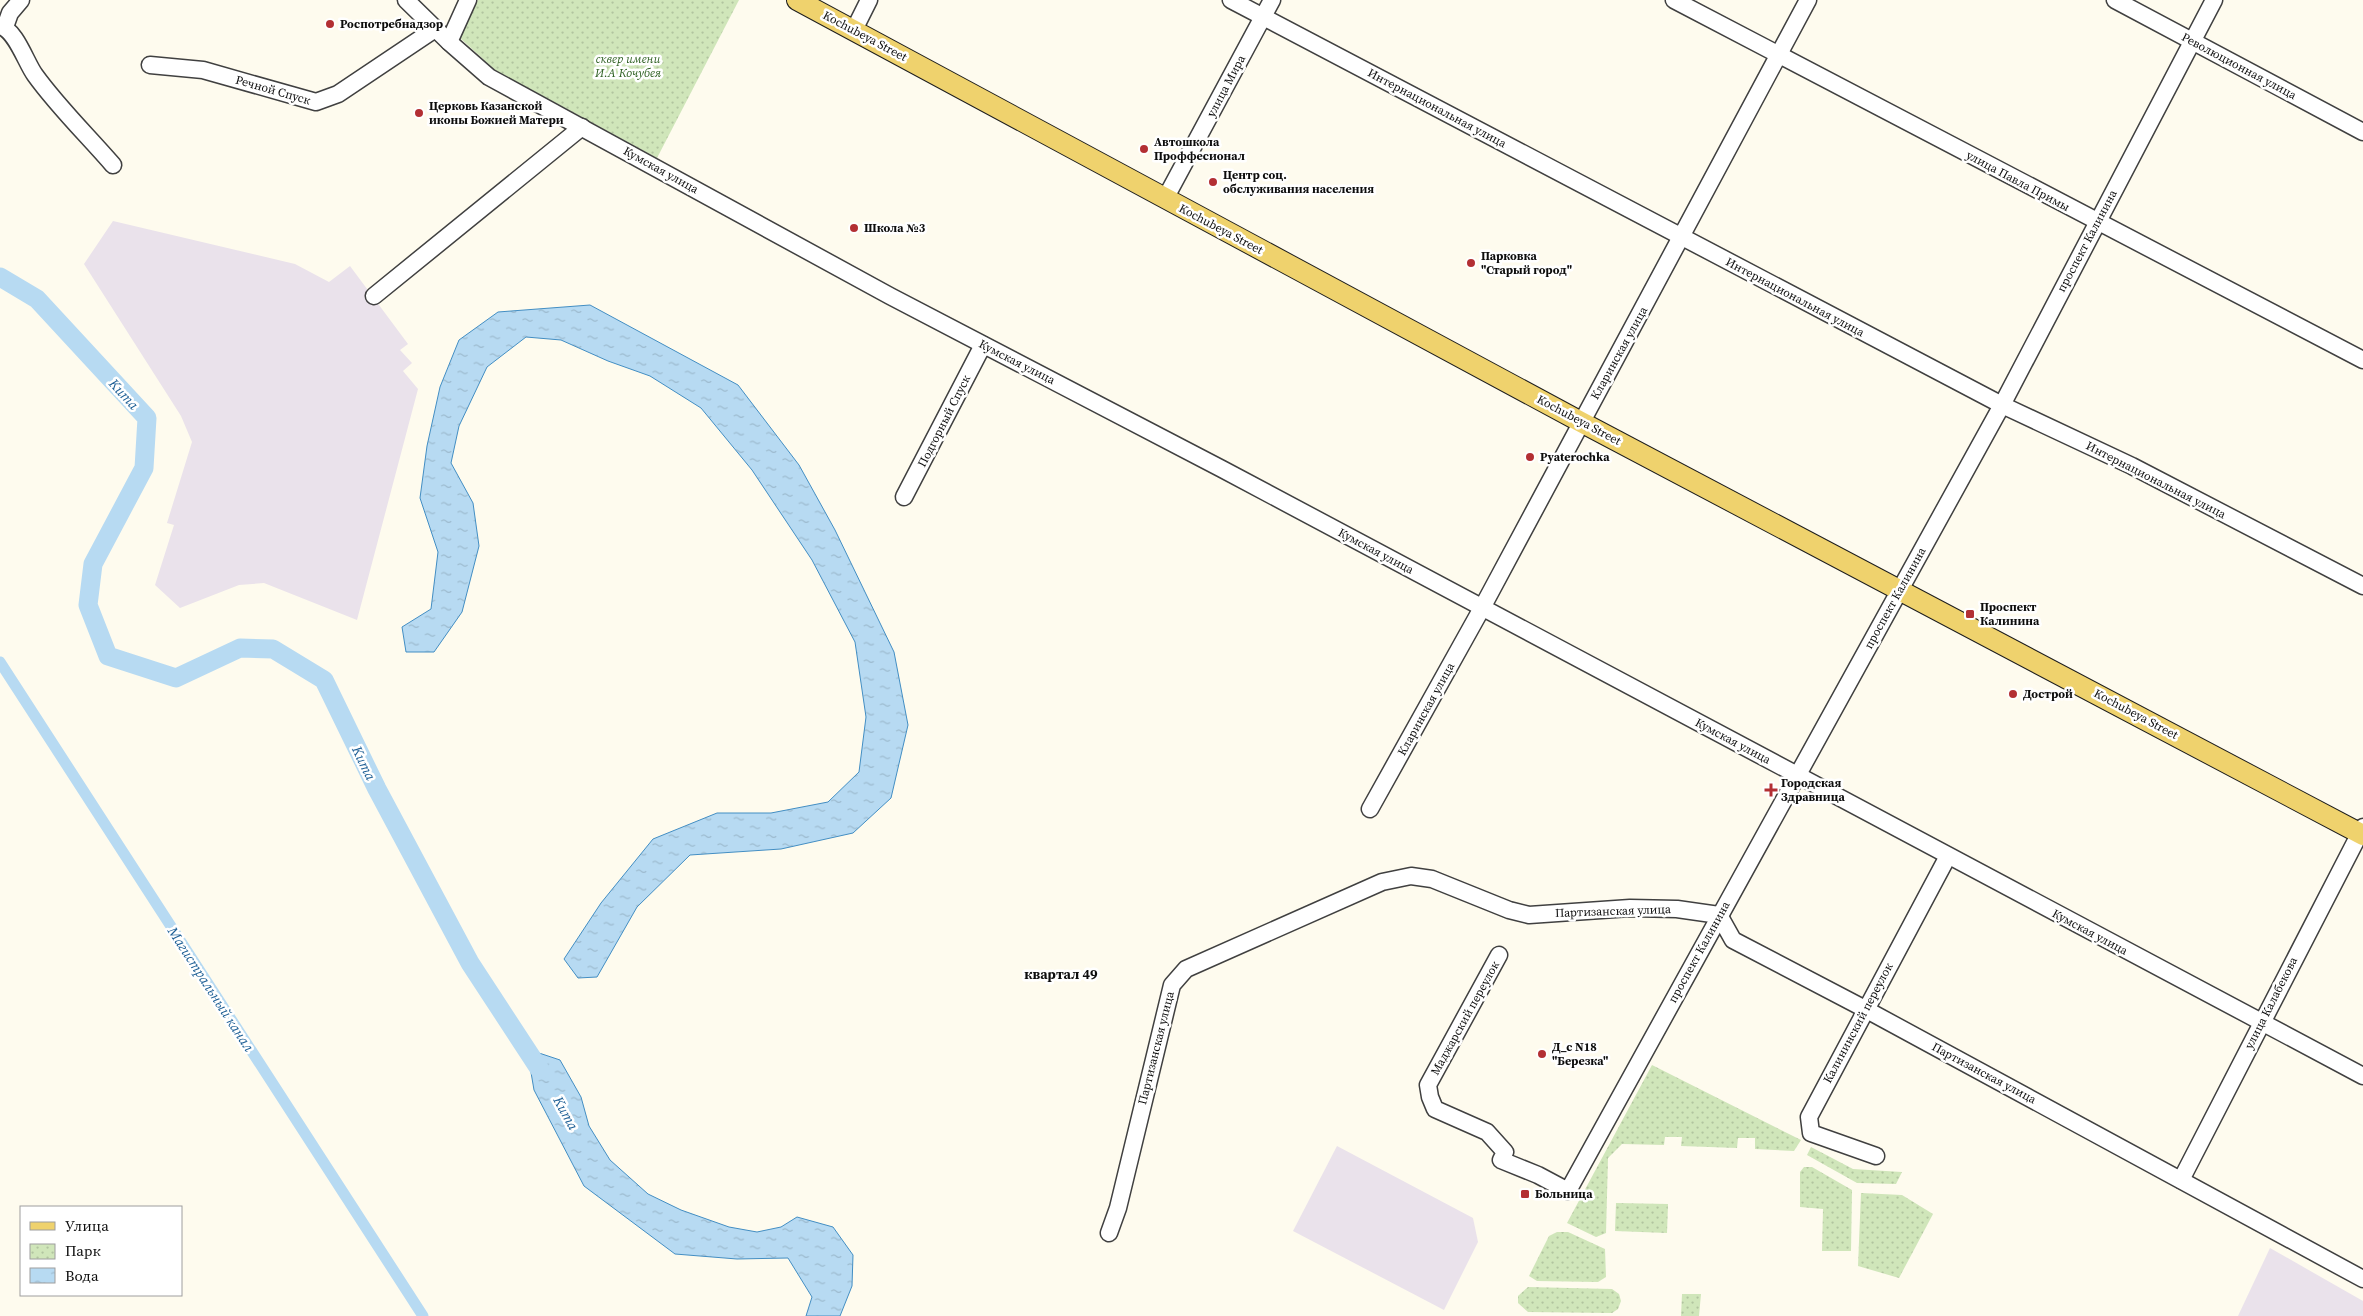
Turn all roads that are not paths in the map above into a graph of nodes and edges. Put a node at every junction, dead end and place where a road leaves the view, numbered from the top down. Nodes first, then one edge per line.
1 (21, 0) edge
2 (406, 0) edge
3 (468, 0) edge
4 (797, 0) edge
5 (870, 0) edge
6 (1231, 0) edge
7 (1272, 0) edge
8 (1674, 0) edge
9 (1808, 0) edge
10 (2115, 0) edge
11 (2214, 0) edge
12 (1263, 17) junction
13 (2, 27) edge
14 (435, 29) junction
15 (854, 30) junction
16 (2192, 40) junction
17 (449, 42) junction
18 (1778, 55) junction
19 (150, 65) dead end
20 (582, 127) junction
21 (2363, 132) edge
22 (113, 165) dead end
23 (1164, 199) junction
24 (2097, 222) junction
25 (1682, 237) junction
26 (374, 296) dead end
27 (983, 345) junction
28 (2363, 360) edge
29 (2002, 405) junction
30 (1582, 422) junction
31 (904, 497) dead end
32 (2363, 586) edge
33 (1899, 590) junction
34 (1482, 608) junction
35 (1797, 776) junction
36 (1370, 809) dead end
37 (2362, 832) edge
38 (1948, 856) junction
39 (1719, 915) junction
40 (1499, 955) dead end
41 (1865, 1009) junction
42 (2261, 1023) junction
43 (2363, 1076) edge
44 (1435, 1109) joint
45 (1876, 1156) dead end
46 (2181, 1180) junction
47 (1108, 1233) dead end
48 (2363, 1279) edge

1 - 13 street
2 - 14 street, Кумская улица
3 - 17 street
4 - 15 main road, Kochubeya Street
5 - 15 street
6 - 12 street, Интернациональная улица
7 - 12 street, улица Мира
8 - 18 street, улица Павла Примы
9 - 18 street, Кларинская улица
10 - 16 street, Революционная улица
11 - 16 street, проспект Калинина
12 - 23 street, улица Мира
12 - 25 street, Интернациональная улица
13 - 22 street
14 - 17 street, Кумская улица
14 - 19 street, Речной Спуск
15 - 23 main road, Kochubeya Street
16 - 21 street, Революционная улица
16 - 24 street, проспект Калинина
17 - 20 street, Кумская улица
18 - 24 street, улица Павла Примы
18 - 25 street, Кларинская улица
20 - 26 street
20 - 27 street, Кумская улица
23 - 30 main road, Kochubeya Street
24 - 28 street, улица Павла Примы
24 - 29 street, проспект Калинина
25 - 29 street, Интернациональная улица
25 - 30 street, Кларинская улица
27 - 31 street, Подгорный Спуск
27 - 34 street, Кумская улица
29 - 32 street, Интернациональная улица
29 - 33 street, проспект Калинина
30 - 33 main road, Kochubeya Street
30 - 34 street, Кларинская улица
33 - 35 street, проспект Калинина
33 - 37 main road, Kochubeya Street
34 - 35 street, Кумская улица
34 - 36 street, Кларинская улица
35 - 38 street, Кумская улица
35 - 39 street, проспект Калинина
37 - 42 street, улица Калабекова
38 - 41 street, Калининский переулок
38 - 42 street, Кумская улица
39 - 41 street, Партизанская улица
39 - 44 street, проспект Калинина
39 - 47 street, Партизанская улица
40 - 44 street, Маджарский переулок
41 - 45 street, Калининский переулок
41 - 46 street, Партизанская улица
42 - 43 street, Кумская улица
42 - 46 street, улица Калабекова
46 - 48 street, Партизанская улица

